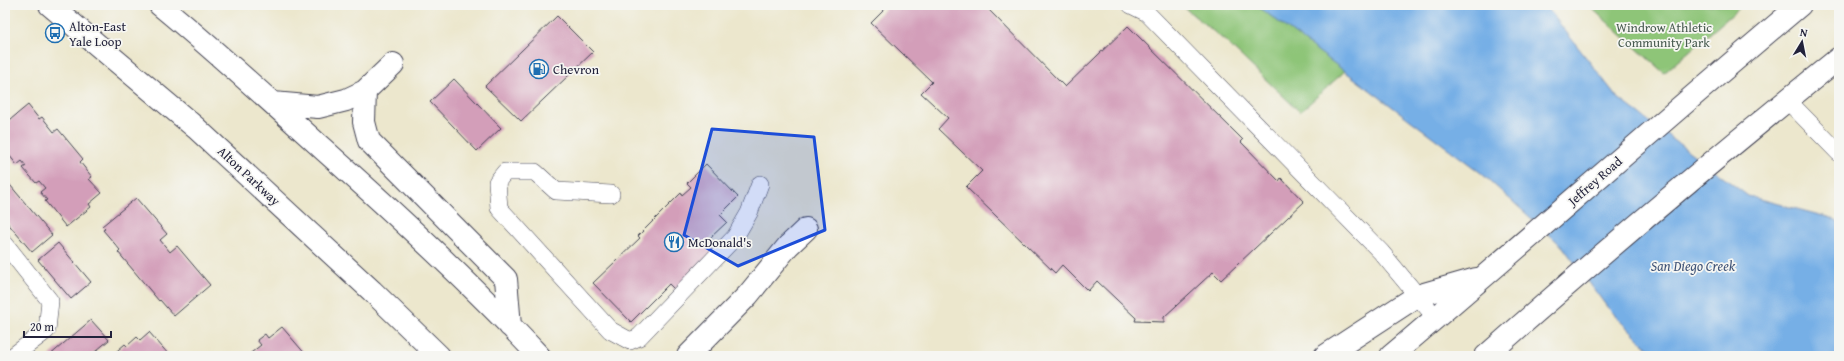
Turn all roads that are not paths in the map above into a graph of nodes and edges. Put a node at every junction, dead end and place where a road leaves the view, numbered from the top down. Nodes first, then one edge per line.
1 (50, 5) edge
2 (160, 5) edge
3 (1131, 5) edge
4 (1800, 5) edge
5 (1839, 58) edge
6 (392, 64) dead end
7 (365, 91) junction
8 (1787, 100) junction
9 (274, 102) junction
10 (1839, 153) edge
11 (760, 184) dead end
12 (612, 194) dead end
13 (806, 229) dead end
14 (5, 244) edge
15 (1483, 277) junction
16 (1417, 296) junction
17 (1436, 318) junction
18 (510, 326) junction
19 (13, 356) edge
20 (439, 356) edge
21 (539, 356) edge
22 (688, 356) edge
23 (1325, 356) edge
24 (1390, 356) edge
25 (1486, 356) edge

1 - 20 main road, Alton Parkway
2 - 9 main road
3 - 16 lane
4 - 15 main road, Jeffrey Road
5 - 8 main road
6 - 7 main road
7 - 9 main road
7 - 18 main road
8 - 10 lane
8 - 25 main road
9 - 18 main road
11 - 12 lane
13 - 22 main road
14 - 19 lane
15 - 16 main road
15 - 17 main road, Jeffrey Road
16 - 17 lane
16 - 23 main road
17 - 24 main road, Jeffrey Road
18 - 21 main road

